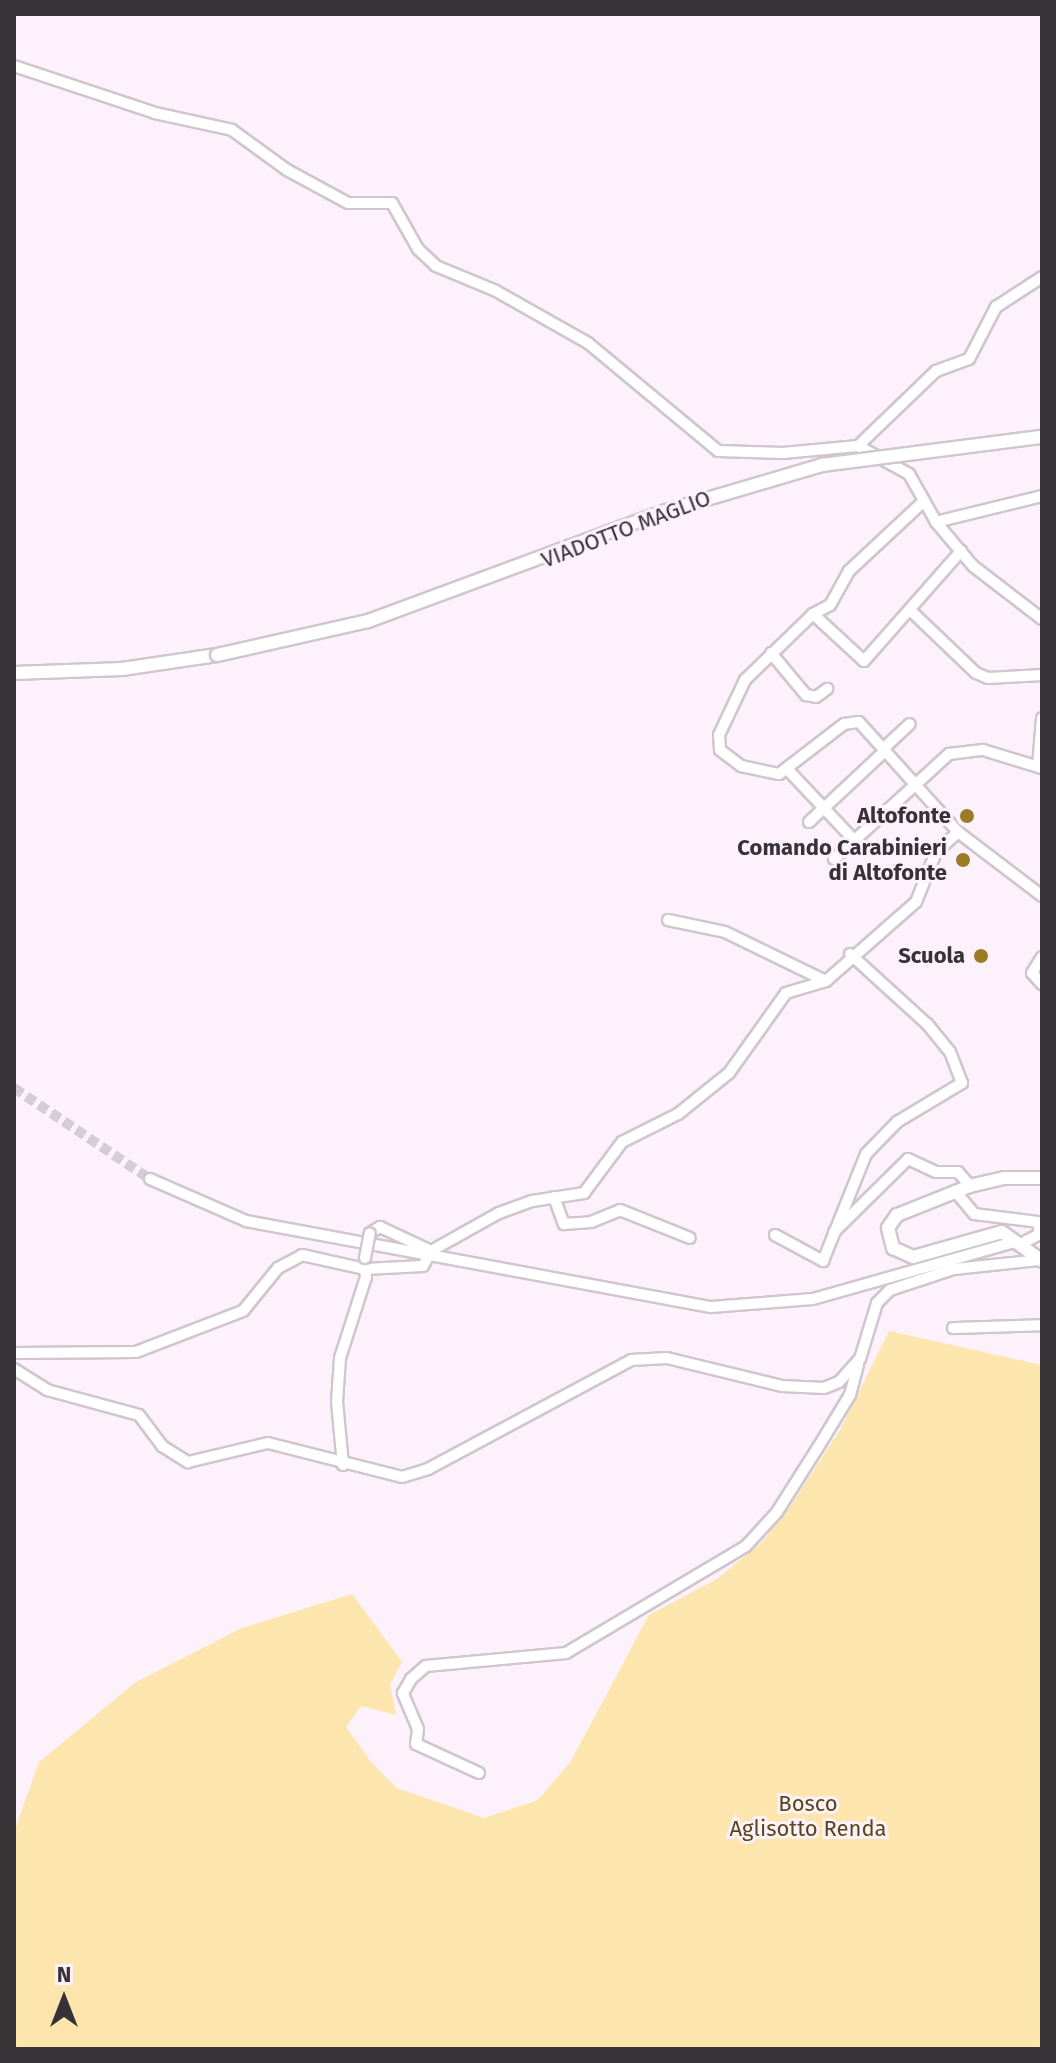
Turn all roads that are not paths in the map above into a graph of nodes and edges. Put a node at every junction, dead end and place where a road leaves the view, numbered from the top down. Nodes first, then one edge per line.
1 (14, 66) edge
2 (1042, 277) edge
3 (1042, 437) edge
4 (858, 446) junction
5 (1042, 496) edge
6 (924, 501) junction
7 (936, 522) junction
8 (961, 551) junction
9 (910, 610) junction
10 (813, 614) junction
11 (1042, 619) edge
12 (771, 653) junction
13 (14, 673) edge
14 (1042, 675) edge
15 (827, 689) dead end
16 (1042, 718) edge
17 (910, 724) dead end
18 (885, 749) junction
19 (1040, 767) edge
20 (789, 771) junction
21 (916, 783) junction
22 (824, 808) junction
23 (809, 822) dead end
24 (958, 832) junction
25 (855, 841) junction
26 (834, 859) dead end
27 (1042, 896) edge
28 (668, 920) dead end
29 (850, 954) junction
30 (1042, 957) edge
31 (826, 981) junction
32 (1042, 984) edge
33 (1042, 1178) edge
34 (150, 1179) tunnel mouth
35 (970, 1186) junction
36 (955, 1191) junction
37 (554, 1197) junction
38 (834, 1232) junction
39 (775, 1235) dead end
40 (690, 1238) dead end
41 (1026, 1241) dead end
42 (1011, 1243) dead end
43 (431, 1255) junction
44 (1040, 1260) edge
45 (365, 1263) junction
46 (1042, 1325) edge
47 (953, 1328) dead end
48 (14, 1353) edge
49 (860, 1359) junction
50 (14, 1369) edge
51 (343, 1465) junction
52 (479, 1773) dead end

1 - 4 street
2 - 4 street
3 - 13 main road, VIADOTTO MAGLIO, bridge
4 - 6 street
5 - 7 street
6 - 7 street
6 - 10 street
7 - 8 street
8 - 9 street
8 - 11 street
9 - 10 street
9 - 14 street
10 - 12 street
12 - 15 street
12 - 20 street
16 - 19 street
17 - 18 street
18 - 20 street
18 - 21 street
18 - 22 street
19 - 21 street
20 - 22 street
21 - 24 street
21 - 25 street
22 - 23 street
22 - 25 street
24 - 27 street
24 - 29 street
25 - 26 street
28 - 31 street
29 - 31 street
29 - 38 street
30 - 32 street
31 - 37 street
33 - 35 main road
34 - 43 street
35 - 36 main road
35 - 38 street
36 - 41 street
36 - 44 main road
37 - 40 street
37 - 43 street
38 - 39 street
42 - 43 street
43 - 45 street
43 - 45 street, bridge
44 - 49 street
45 - 48 street
45 - 51 street
46 - 47 street
49 - 51 street
49 - 52 street
50 - 51 street

